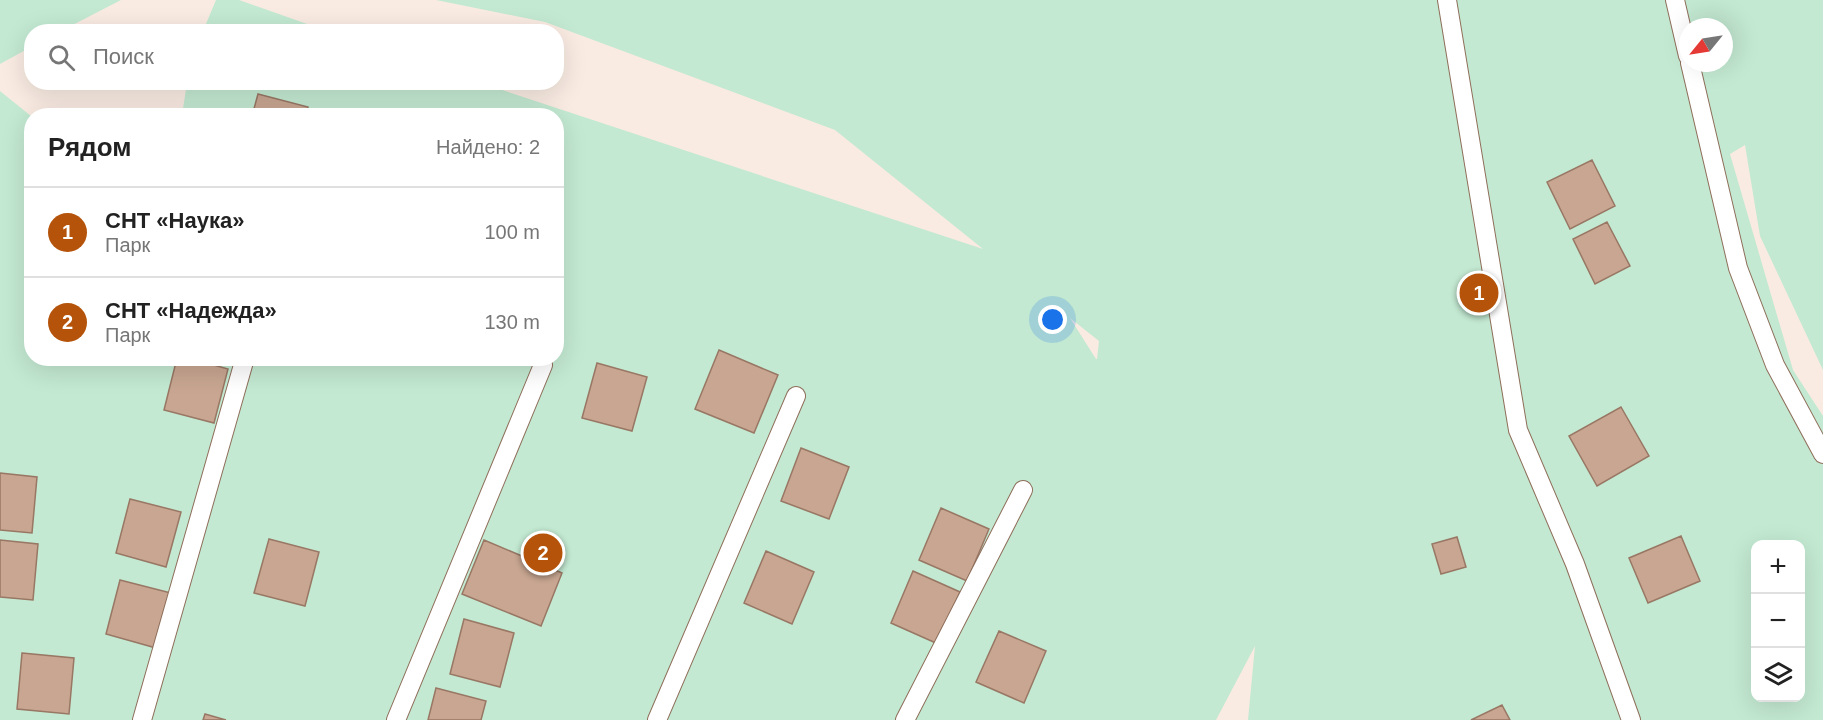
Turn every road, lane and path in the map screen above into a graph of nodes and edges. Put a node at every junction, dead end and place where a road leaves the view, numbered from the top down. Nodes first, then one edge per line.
1 (1447, 0) edge
2 (1675, 0) edge
3 (1679, 18) edge
4 (1692, 72) edge
5 (243, 366) edge
6 (543, 366) edge
7 (796, 396) dead end
8 (1823, 454) edge
9 (1023, 490) dead end
10 (142, 720) edge
11 (396, 720) edge
12 (657, 720) edge
13 (905, 720) edge
14 (1631, 720) edge

1 - 14 lane
2 - 3 lane
4 - 8 lane
5 - 10 lane
6 - 11 lane
7 - 12 lane
9 - 13 lane

